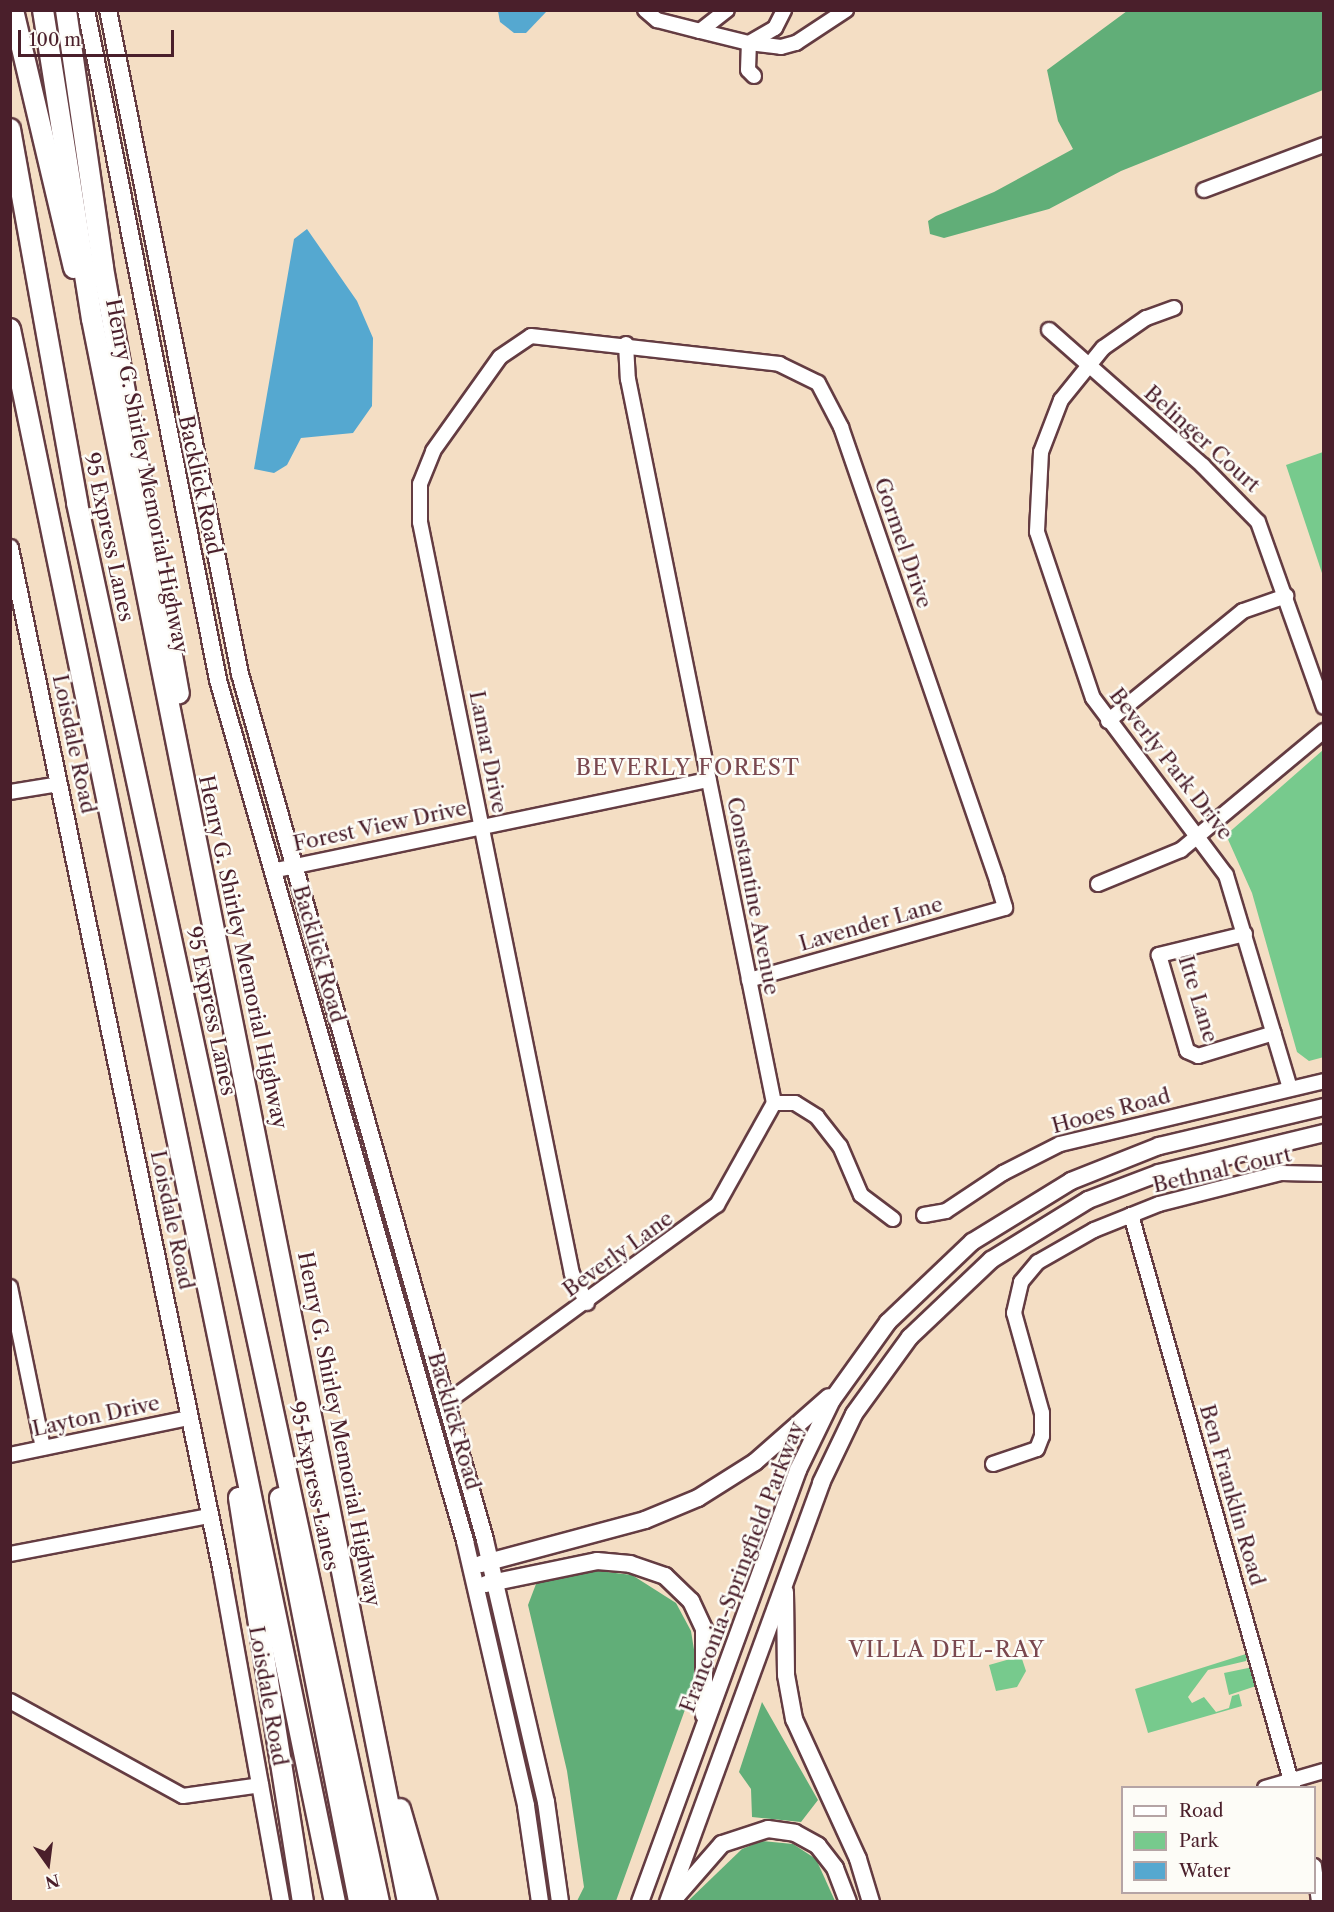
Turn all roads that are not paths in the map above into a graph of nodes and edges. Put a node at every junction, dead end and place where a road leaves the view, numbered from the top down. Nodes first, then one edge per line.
1 (14, 10) edge
2 (43, 10) edge
3 (66, 10) edge
4 (86, 10) edge
5 (108, 10) edge
6 (645, 10) edge
7 (727, 10) edge
8 (784, 10) edge
9 (846, 10) edge
10 (700, 31) junction
11 (749, 43) junction
12 (754, 76) dead end
13 (10, 129) edge
14 (1323, 145) edge
15 (1204, 190) dead end
16 (1174, 308) dead end
17 (92, 319) junction
18 (10, 329) edge
19 (1049, 330) dead end
20 (626, 344) junction
21 (1088, 365) junction
22 (10, 548) edge
23 (1286, 596) junction
24 (1323, 708) edge
25 (1108, 721) junction
26 (1323, 731) edge
27 (709, 780) junction
28 (59, 784) junction
29 (10, 792) edge
30 (482, 826) junction
31 (1200, 835) junction
32 (292, 866) junction
33 (272, 871) junction
34 (1098, 884) dead end
35 (206, 889) junction
36 (1005, 908) joint
37 (1245, 934) junction
38 (749, 980) junction
39 (1274, 1033) junction
40 (1323, 1081) edge
41 (1290, 1089) junction
42 (774, 1103) junction
43 (1323, 1107) edge
44 (1323, 1133) edge
45 (1323, 1174) edge
46 (924, 1215) dead end
47 (1131, 1215) junction
48 (893, 1219) dead end
49 (10, 1287) edge
50 (587, 1303) junction
51 (263, 1365) junction
52 (843, 1384) junction
53 (446, 1403) junction
54 (189, 1418) junction
55 (234, 1420) junction
56 (43, 1448) junction
57 (10, 1455) edge
58 (993, 1464) dead end
59 (210, 1516) junction
60 (10, 1554) edge
61 (490, 1560) junction
62 (472, 1567) junction
63 (785, 1580) junction
64 (496, 1582) junction
65 (477, 1587) junction
66 (10, 1701) edge
67 (704, 1730) junction
68 (380, 1757) junction
69 (1323, 1771) edge
70 (1292, 1784) edge
71 (261, 1785) junction
72 (546, 1802) junction
73 (526, 1806) junction
74 (1316, 1880) edge
75 (281, 1902) edge
76 (303, 1902) edge
77 (334, 1902) edge
78 (359, 1902) edge
79 (379, 1902) edge
80 (408, 1902) edge
81 (427, 1902) edge
82 (540, 1902) edge
83 (560, 1902) edge
84 (640, 1902) edge
85 (670, 1902) edge
86 (848, 1902) edge
87 (871, 1902) edge
88 (1319, 1902) edge

1 - 17 highway
2 - 17 highway, Henry G. Shirley Memorial Highway
3 - 35 highway
4 - 33 main road, Backlick Road
5 - 32 main road, Backlick Road
6 - 10 street
7 - 10 street
8 - 11 street
9 - 11 street
10 - 11 street
11 - 12 street
13 - 51 highway, 95 Express Lanes
14 - 15 street
16 - 21 street, Beverly Park Drive
17 - 35 highway, Henry G. Shirley Memorial Highway
18 - 55 highway
19 - 21 street, Belinger Court
20 - 27 street, Constantine Avenue
20 - 30 street, Lamar Drive
20 - 36 street, Gormel Drive
21 - 23 street, Belinger Court
21 - 25 street, Beverly Park Drive
22 - 28 main road, Loisdale Road
23 - 24 street, Belinger Court
23 - 25 street
25 - 31 street, Beverly Park Drive
26 - 31 street
27 - 30 street, Forest View Drive
27 - 38 street, Constantine Avenue
28 - 29 street
28 - 54 main road, Loisdale Road
30 - 32 street, Forest View Drive
30 - 50 street, Lamar Drive
31 - 34 street
31 - 37 street, Beverly Park Drive
32 - 33 street, Forest View Drive
32 - 53 main road, Backlick Road
33 - 62 main road, Backlick Road
35 - 68 highway, Henry G. Shirley Memorial Highway
36 - 38 street, Lavender Lane
37 - 39 street, Beverly Park Drive
37 - 39 street, Itte Lane
38 - 42 street, Constantine Avenue
39 - 41 street, Beverly Park Drive
40 - 41 street, Hooes Road
41 - 46 street, Hooes Road
42 - 48 street
42 - 50 street, Beverly Lane
43 - 52 main road, Franconia-Springfield Parkway
44 - 63 main road, Franconia-Springfield Parkway
45 - 47 street, Bethnal Court
47 - 58 street, Bethnal Court
47 - 70 street, Ben Franklin Road
49 - 56 street
50 - 53 street, Beverly Lane
51 - 78 highway
51 - 79 highway, 95 Express Lanes
52 - 61 main road
52 - 67 main road, Franconia-Springfield Parkway
53 - 61 main road, Backlick Road
54 - 56 street, Layton Drive
54 - 59 main road, Loisdale Road
55 - 76 highway
55 - 77 highway
56 - 57 street, Layton Drive
59 - 60 street
59 - 71 main road, Loisdale Road
61 - 62 main road
61 - 64 main road, Backlick Road
62 - 65 main road, Backlick Road
63 - 85 main road, Franconia-Springfield Parkway
63 - 87 main road
64 - 65 main road
64 - 67 main road
64 - 72 main road, Backlick Road
65 - 73 main road, Backlick Road
66 - 71 street
67 - 84 main road, Franconia-Springfield Parkway
68 - 80 highway, Henry G. Shirley Memorial Highway
68 - 81 highway
69 - 70 street
71 - 75 main road, Loisdale Road
72 - 73 main road
72 - 83 main road, Backlick Road
73 - 82 main road, Backlick Road
74 - 88 street
85 - 86 main road

